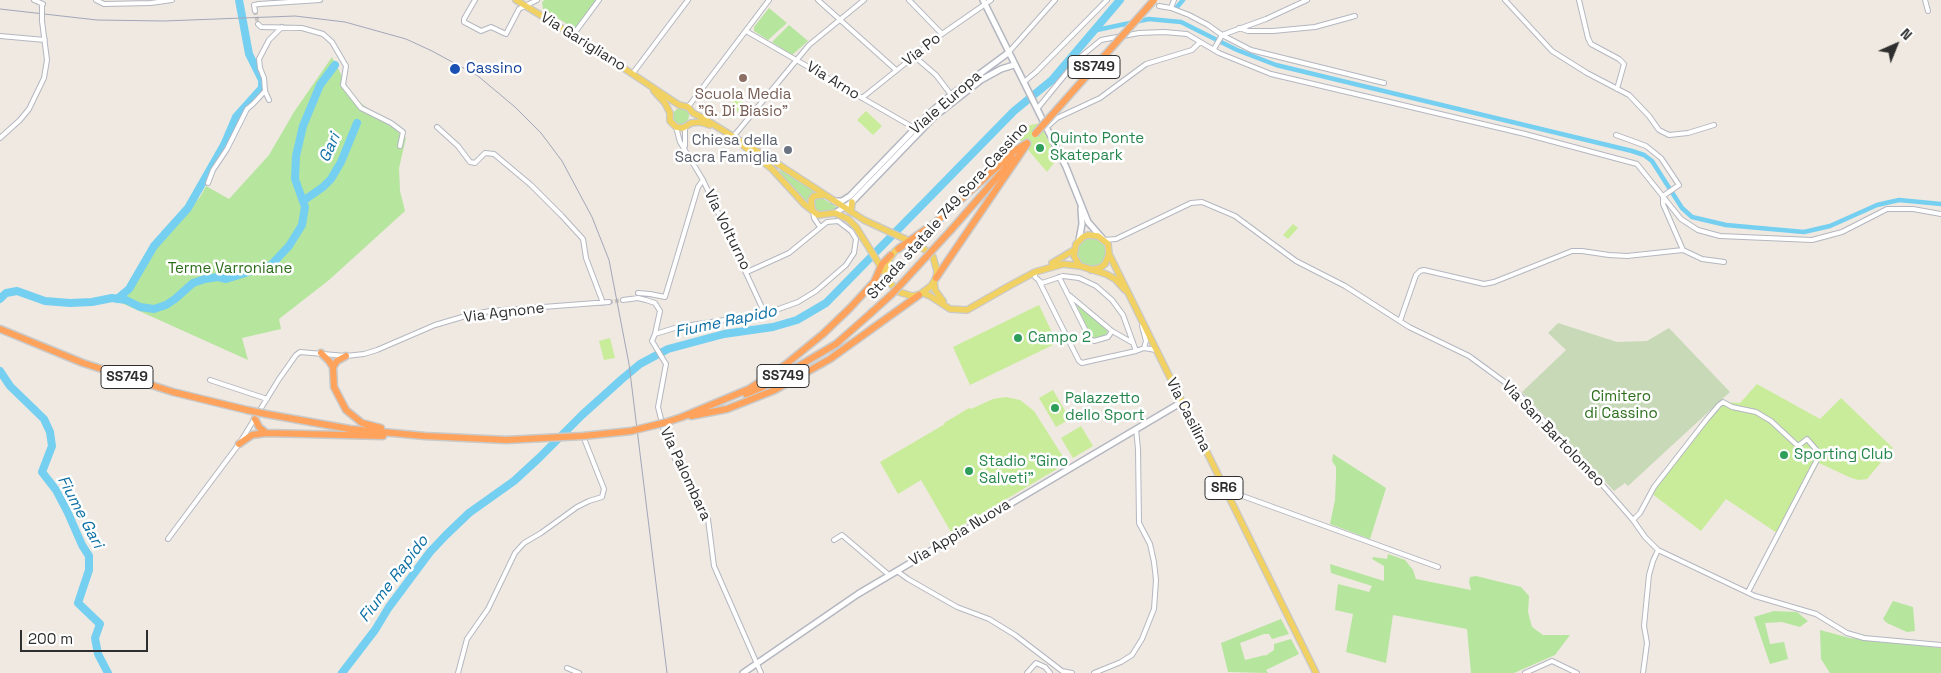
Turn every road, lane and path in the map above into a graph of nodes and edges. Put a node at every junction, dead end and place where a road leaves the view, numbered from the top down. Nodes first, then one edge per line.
1 (34, 0) edge
2 (96, 0) edge
3 (172, 0) edge
4 (320, 0) edge
5 (475, 0) edge
6 (516, 0) edge
7 (537, 0) edge
8 (599, 0) edge
9 (688, 0) edge
10 (769, 0) edge
11 (818, 0) edge
12 (864, 0) edge
13 (909, 0) edge
14 (991, 0) edge
15 (1055, 0) edge
16 (1107, 0) edge
17 (1154, 0) edge
18 (1174, 0) edge
19 (1307, 0) edge
20 (1505, 0) edge
21 (1579, 0) edge
22 (1925, 0) edge
23 (984, 2) edge
24 (43, 3) edge
25 (527, 6) junction
26 (1160, 6) dead end
27 (1171, 8) junction
28 (255, 11) dead end
29 (1928, 11) dead end
30 (1355, 16) dead end
31 (838, 20) junction
32 (258, 24) dead end
33 (282, 26) junction
34 (1239, 28) junction
35 (746, 31) junction
36 (942, 34) junction
37 (573, 35) junction
38 (1222, 35) junction
39 (0, 36) edge
40 (45, 40) junction
41 (1200, 42) junction
42 (1214, 49) junction
43 (1008, 53) junction
44 (914, 56) junction
45 (796, 59) junction
46 (1014, 64) junction
47 (896, 70) junction
48 (633, 74) junction
49 (1024, 82) junction
50 (1384, 83) dead end
51 (650, 85) junction
52 (1618, 89) junction
53 (265, 91) junction
54 (951, 94) junction
55 (862, 98) junction
56 (269, 100) dead end
57 (955, 100) junction
58 (679, 105) junction
59 (688, 106) junction
60 (1036, 107) junction
61 (670, 113) junction
62 (692, 113) junction
63 (691, 123) junction
64 (1714, 125) dead end
65 (437, 127) dead end
66 (676, 127) junction
67 (716, 127) junction
68 (1047, 127) junction
69 (685, 128) junction
70 (917, 130) junction
71 (1616, 135) dead end
72 (733, 137) junction
73 (0, 138) edge
74 (1027, 143) junction
75 (400, 146) dead end
76 (685, 148) junction
77 (703, 180) junction
78 (208, 183) dead end
79 (824, 195) junction
80 (1663, 196) junction
81 (834, 201) junction
82 (852, 202) junction
83 (1081, 203) junction
84 (804, 204) junction
85 (845, 208) junction
86 (813, 210) junction
87 (852, 212) junction
88 (835, 213) junction
89 (1941, 214) edge
90 (814, 218) junction
91 (820, 227) junction
92 (1103, 239) junction
93 (906, 240) junction
94 (1079, 240) junction
95 (1116, 240) junction
96 (922, 248) junction
97 (898, 249) junction
98 (1074, 250) junction
99 (1683, 250) junction
100 (1109, 251) junction
101 (891, 255) junction
102 (1724, 262) dead end
103 (1057, 263) junction
104 (879, 265) junction
105 (1080, 266) junction
106 (1089, 270) junction
107 (747, 272) junction
108 (1035, 272) junction
109 (886, 276) junction
110 (1059, 277) junction
111 (935, 280) junction
112 (1039, 281) junction
113 (1126, 291) junction
114 (638, 293) dead end
115 (921, 294) junction
116 (1068, 294) junction
117 (623, 300) tunnel mouth
118 (603, 302) junction
119 (609, 302) tunnel mouth
120 (765, 314) junction
121 (1141, 321) junction
122 (1400, 322) junction
123 (0, 329) edge
124 (1112, 331) junction
125 (655, 334) junction
126 (1133, 343) junction
127 (1144, 348) junction
128 (1136, 350) junction
129 (1156, 350) junction
130 (321, 353) junction
131 (346, 356) junction
132 (333, 367) junction
133 (210, 380) dead end
134 (267, 399) junction
135 (1182, 402) junction
136 (682, 417) junction
137 (255, 419) junction
138 (1136, 429) junction
139 (266, 433) junction
140 (425, 436) junction
141 (583, 436) junction
142 (239, 444) junction
143 (1226, 490) junction
144 (1633, 520) junction
145 (168, 539) dead end
146 (834, 540) dead end
147 (1658, 550) junction
148 (1438, 567) dead end
149 (897, 571) junction
150 (889, 576) junction
151 (1748, 592) junction
152 (1941, 645) edge
153 (756, 663) junction
154 (567, 668) dead end
155 (760, 671) edge
156 (458, 673) edge
157 (579, 673) edge
158 (743, 673) edge
159 (1027, 673) edge
160 (1050, 673) edge
161 (1072, 673) edge
162 (1094, 673) edge
163 (1316, 673) edge
164 (1525, 673) edge
165 (1577, 673) edge
166 (1643, 673) edge

1 - 24 street
2 - 3 street
4 - 28 street
5 - 25 street
6 - 25 main road, Via Garigliano
7 - 25 street
8 - 37 street
9 - 48 street
10 - 35 street
11 - 31 street
12 - 31 street
13 - 36 street
14 - 23 street, Via Po
15 - 43 street, Viale Europa
16 - 49 street
17 - 74 highway, Strada statale 749 Sora-Cassino / SS749, bridge
18 - 27 street
19 - 34 street
20 - 52 street
21 - 52 street
22 - 29 street
23 - 36 street, Via Po
23 - 43 street
24 - 40 street, bridge
25 - 37 main road, Via Garigliano
26 - 27 street
27 - 38 street
30 - 34 street
31 - 45 street
31 - 47 street
32 - 33 street
33 - 53 street
33 - 75 street
34 - 38 street
35 - 45 street, Via Arno
35 - 59 street
36 - 44 street, Via Po
37 - 48 main road, Via Garigliano
38 - 42 street
38 - 50 street
39 - 40 street
40 - 73 street
41 - 42 street
41 - 60 street
41 - 68 street
42 - 80 street
43 - 46 street
43 - 54 street, Viale Europa
44 - 47 street, Via Po
44 - 54 street
45 - 55 street, Via Arno
45 - 72 street
46 - 49 street
46 - 57 street, Viale Europa
47 - 55 street, Via Po
48 - 51 main road, Via Garigliano
49 - 60 street
51 - 58 main road, Via Garigliano
51 - 61 main road, Via Garigliano
52 - 64 street
53 - 56 street
53 - 78 street
54 - 57 street
54 - 70 street, Viale Europa
55 - 70 street, Via Arno
57 - 70 street, Viale Europa
58 - 59 main road, Via Garigliano
58 - 61 main road
59 - 62 main road
60 - 68 street
61 - 66 main road, Via Garigliano
62 - 63 main road
62 - 67 main road
63 - 67 main road
63 - 69 main road
65 - 118 street
66 - 69 main road
66 - 76 street, Via Volturno
67 - 72 main road
68 - 83 street
69 - 76 street, Via Volturno
70 - 81 street, Viale Europa
70 - 82 street, Viale Europa
71 - 80 street
72 - 79 main road
72 - 84 main road
74 - 93 highway
74 - 111 highway
74 - 136 highway, Strada statale 749 Sora-Cassino / SS749, bridge
76 - 77 street, Via Volturno
77 - 107 street, Via Volturno
77 - 114 street
79 - 81 main road
79 - 86 main road
80 - 89 street
80 - 99 street
81 - 85 main road
82 - 85 street, Viale Europa
82 - 87 main road
83 - 92 street
83 - 94 street
84 - 86 main road
84 - 90 street
85 - 87 main road
85 - 88 street, Viale Europa
86 - 88 main road
86 - 90 street
87 - 93 main road
88 - 104 main road
90 - 91 street
91 - 107 street
91 - 120 street
92 - 94 main road
92 - 95 street
92 - 100 main road, Via Casilina / SR6
93 - 96 main road
93 - 97 highway
94 - 98 main road
95 - 100 street
95 - 122 street, Via San Bartolomeo
96 - 97 main road
96 - 111 main road
97 - 101 main road
98 - 103 main road
98 - 105 main road
99 - 102 street
99 - 122 street
100 - 106 main road
100 - 113 main road, Via Casilina / SR6
101 - 104 highway
101 - 109 main road
103 - 105 main road, Via Casilina
103 - 108 main road
103 - 111 main road
104 - 109 main road
104 - 136 highway
105 - 106 main road, Via Casilina / SR6
106 - 113 main road, Via Casilina / SR6
107 - 120 street, Via Volturno
108 - 112 street
108 - 115 main road
109 - 115 main road
110 - 112 street
110 - 116 street
110 - 126 street
111 - 115 main road
112 - 128 street
113 - 121 main road, Via Casilina / SR6
115 - 136 highway
116 - 124 street
116 - 124 street
117 - 125 street, Via Palombara
118 - 119 street, Via Agnone
118 - 131 street, Via Agnone
120 - 125 street
121 - 127 street
121 - 129 main road, Via Casilina / SR6
122 - 144 street, Via San Bartolomeo
123 - 140 highway, Strada statale 749 Sora-Cassino / SS749, bridge
124 - 126 street
125 - 153 street, Via Palombara
126 - 128 street
127 - 128 street
127 - 129 street
129 - 135 main road, Via Casilina / SR6
130 - 131 street, Via Agnone
130 - 132 highway
130 - 134 street, Via Agnone
131 - 132 highway
132 - 140 highway
133 - 134 street
134 - 137 street
135 - 138 street, Via Appia Nuova
135 - 143 main road, Via Casilina / SR6
136 - 141 highway, Strada statale 749 Sora-Cassino / SS749, bridge
137 - 139 highway
137 - 142 street
138 - 149 street, Via Appia Nuova
138 - 162 street
139 - 140 highway
139 - 142 highway
140 - 141 highway, Strada statale 749 Sora-Cassino / SS749, bridge
141 - 156 street
142 - 145 street
143 - 148 street
143 - 163 main road, Via Casilina / SR6
144 - 147 street, Via San Bartolomeo
144 - 151 street
146 - 150 street
147 - 151 street, Via San Bartolomeo
147 - 166 street
149 - 150 street, Via Appia Nuova
149 - 161 street
150 - 153 street, Via Appia Nuova
151 - 152 street, Via San Bartolomeo
153 - 155 street, Via Palombara
153 - 158 street, Via Appia Nuova
154 - 157 street
159 - 160 street
164 - 165 street

